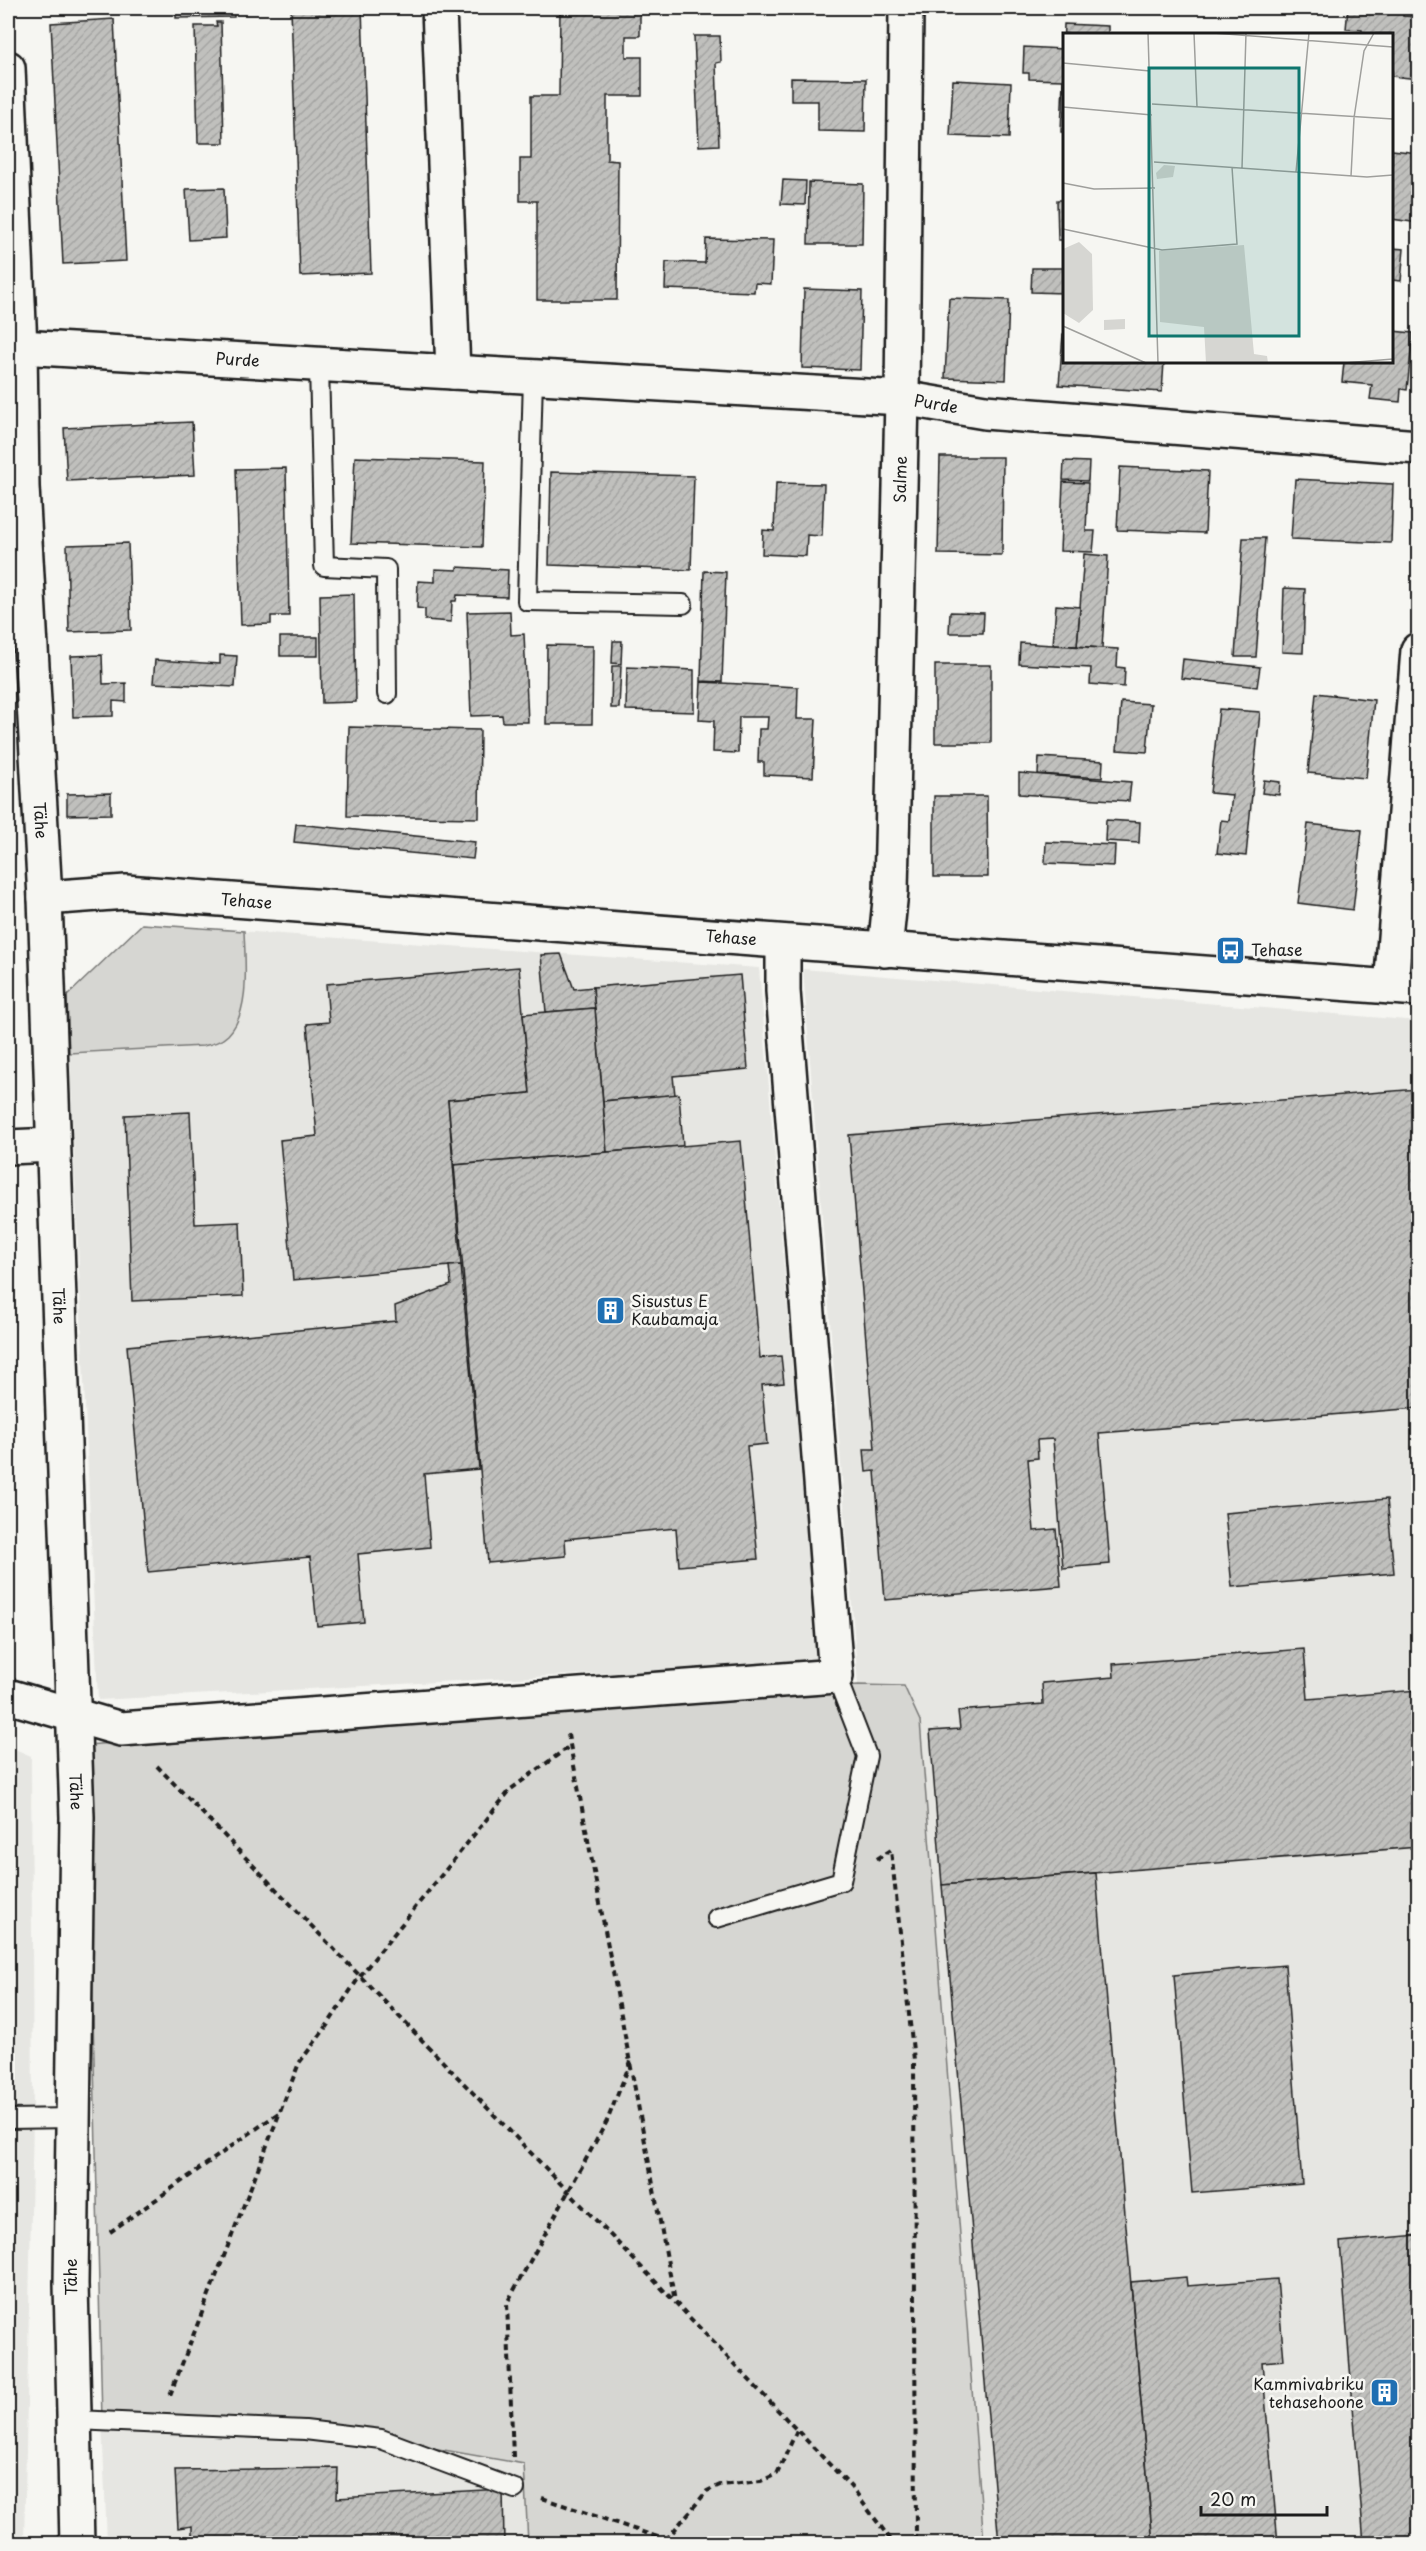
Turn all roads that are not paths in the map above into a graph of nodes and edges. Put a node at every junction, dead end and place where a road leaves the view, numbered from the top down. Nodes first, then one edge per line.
1 (439, 8) edge
2 (906, 8) edge
3 (8, 68) edge
4 (20, 347) junction
5 (319, 366) junction
6 (453, 372) junction
7 (533, 377) junction
8 (902, 399) junction
9 (1419, 447) edge
10 (14, 448) edge
11 (683, 604) dead end
12 (1419, 650) edge
13 (387, 694) dead end
14 (45, 898) junction
15 (783, 942) junction
16 (885, 950) junction
17 (1405, 988) edge
18 (53, 1145) junction
19 (8, 1147) edge
20 (836, 1676) junction
21 (8, 1696) edge
22 (73, 1714) junction
23 (717, 1918) dead end
24 (73, 2118) junction
25 (8, 2119) edge
26 (75, 2420) junction
27 (515, 2489) road end
28 (77, 2544) edge

1 - 6 street
2 - 8 street, Salme
3 - 4 street, Tähe
4 - 5 street, Purde
4 - 10 street, Tähe
5 - 6 street, Purde
5 - 13 lane
6 - 7 street, Purde
7 - 8 street, Purde
7 - 11 lane
8 - 9 street, Purde
8 - 16 street, Salme
10 - 14 street, Tähe
12 - 17 street
14 - 15 street, Tehase
14 - 18 street, Tähe
15 - 16 street, Tehase
15 - 20 street
16 - 17 street, Tehase
18 - 19 street
18 - 22 street, Tähe
20 - 22 street
20 - 23 lane
21 - 22 street
22 - 24 street, Tähe
24 - 25 lane
24 - 26 street, Tähe
26 - 27 lane
26 - 28 street, Tähe

